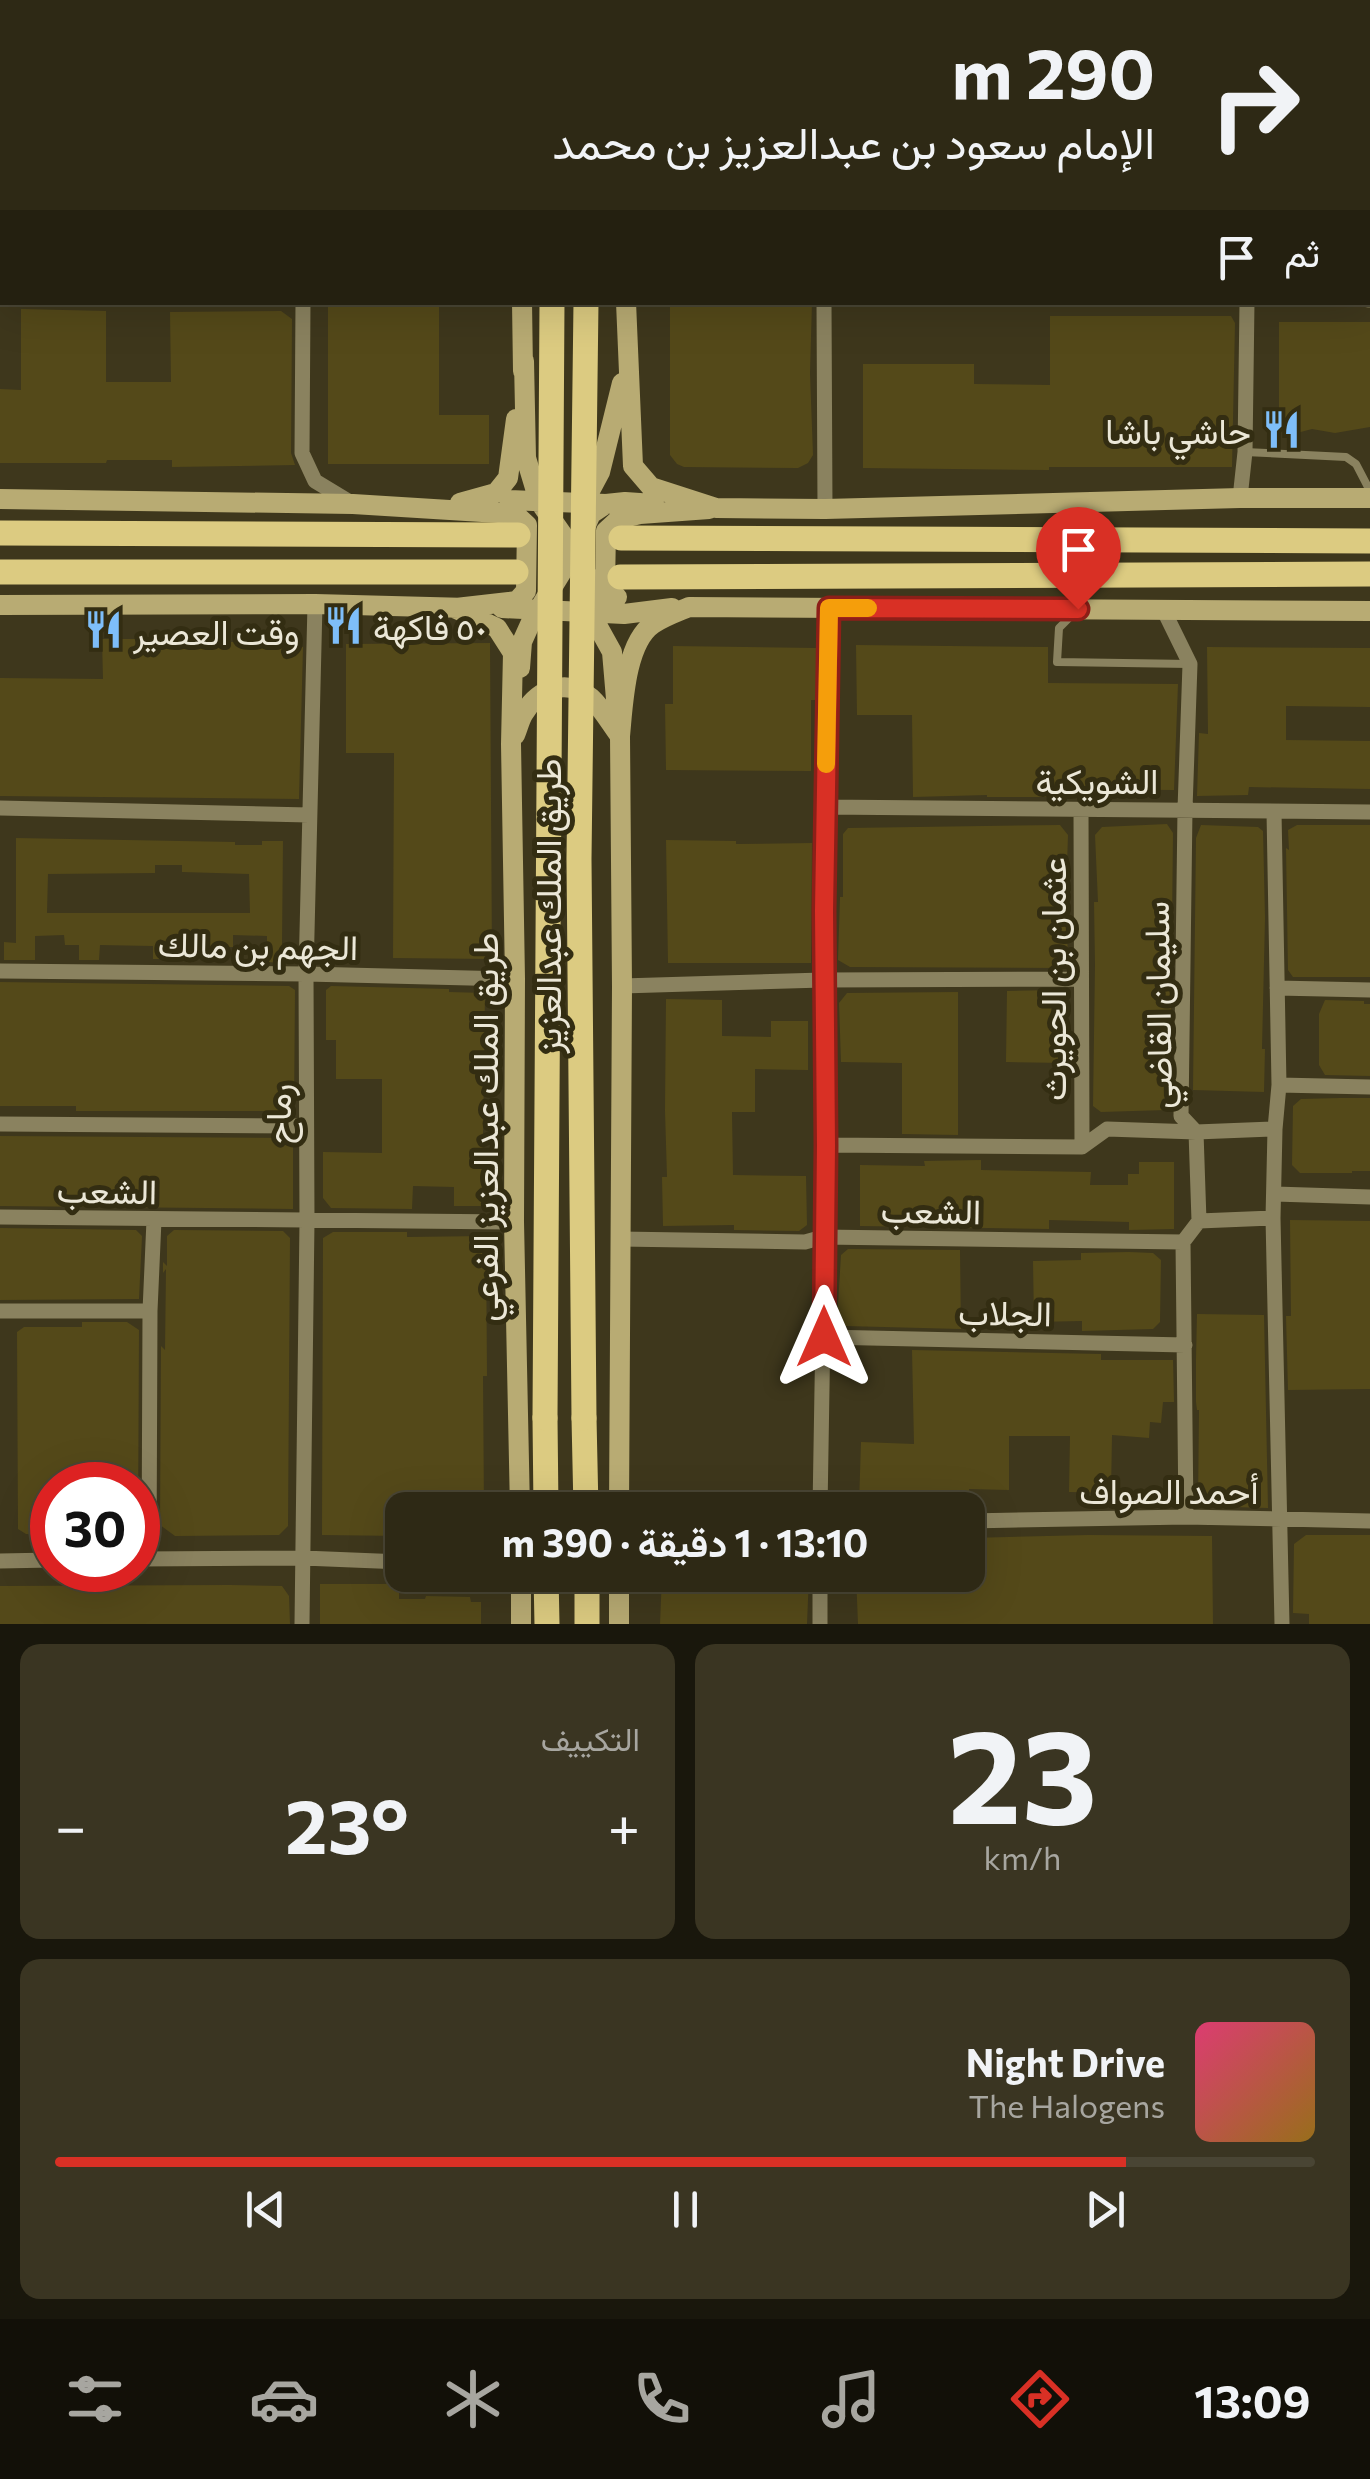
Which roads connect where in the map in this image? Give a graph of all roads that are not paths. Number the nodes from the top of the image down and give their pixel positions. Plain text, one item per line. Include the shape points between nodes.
1 (302, 305) edge
2 (522, 305) edge
3 (552, 305) edge
4 (586, 305) edge
5 (626, 305) edge
6 (824, 305) edge
7 (1247, 305) edge
8 (628, 356) junction
9 (524, 361) junction
10 (1245, 452) junction
11 (1370, 494) edge
12 (1240, 498) junction
13 (0, 499) edge
14 (509, 500) junction
15 (539, 501) junction
16 (352, 504) junction
17 (584, 504) junction
18 (606, 504) junction
19 (438, 508) junction
20 (716, 508) junction
21 (825, 509) junction
22 (0, 534) edge
23 (518, 535) dead end
24 (621, 538) dead end
25 (1370, 541) edge
26 (570, 551) junction
27 (0, 572) edge
28 (516, 572) dead end
29 (1370, 574) edge
30 (620, 577) dead end
31 (315, 604) junction
32 (0, 605) edge
33 (689, 606) junction
34 (454, 608) junction
35 (829, 608) junction
36 (529, 609) junction
37 (1078, 609) junction
38 (1163, 609) junction
39 (1370, 611) edge
40 (589, 612) junction
41 (624, 614) junction
42 (1190, 664) junction
43 (620, 736) junction
44 (512, 744) junction
45 (0, 808) edge
46 (824, 808) junction
47 (1185, 809) junction
48 (1081, 810) junction
49 (1274, 812) junction
50 (1370, 812) edge
51 (309, 815) junction
52 (0, 972) edge
53 (306, 974) junction
54 (515, 979) junction
55 (1080, 979) junction
56 (823, 980) junction
57 (622, 986) junction
58 (1278, 988) junction
59 (1370, 990) edge
60 (1279, 1085) junction
61 (1370, 1086) edge
62 (0, 1124) edge
63 (305, 1126) junction
64 (1274, 1129) junction
65 (1196, 1132) junction
66 (826, 1145) junction
67 (1082, 1147) junction
68 (1275, 1194) junction
69 (1370, 1197) edge
70 (0, 1217) edge
71 (1274, 1218) junction
72 (154, 1220) junction
73 (1199, 1221) junction
74 (307, 1222) junction
75 (514, 1222) junction
76 (824, 1237) junction
77 (620, 1239) junction
78 (1183, 1242) junction
79 (0, 1311) edge
80 (150, 1311) junction
81 (824, 1337) junction
82 (1185, 1345) junction
83 (146, 1462) edge
84 (520, 1492) edge
85 (546, 1492) edge
86 (586, 1492) edge
87 (620, 1492) edge
88 (820, 1492) edge
89 (1186, 1517) junction
90 (1280, 1520) junction
91 (1370, 1520) edge
92 (985, 1521) edge
93 (303, 1558) junction
94 (160, 1559) edge
95 (0, 1560) edge
96 (30, 1560) edge
97 (385, 1561) edge
98 (521, 1592) edge
99 (546, 1592) edge
100 (586, 1592) edge
101 (620, 1592) edge
102 (820, 1592) edge
103 (302, 1624) edge
104 (521, 1624) edge
105 (547, 1624) edge
106 (587, 1624) edge
107 (620, 1624) edge
108 (820, 1624) edge
109 (1282, 1624) edge

1 - 16 street via 302,453 315,480
2 - 9 street
3 - 85 main road, طريق الملك عبدالعزيز, bridge
4 - 86 main road, طريق الملك عبدالعزيز, bridge via 579,858
5 - 8 street
6 - 21 street
7 - 10 street
8 - 9 street via 604,425 567,439 534,419
8 - 17 street via 600,472
8 - 20 street via 634,466 651,487
9 - 15 street via 526,458
9 - 19 street via 508,478 496,493
10 - 11 lane via 1346,456
10 - 12 street
11 - 12 street
12 - 21 street
13 - 16 street
14 - 15 street
14 - 19 street
14 - 26 street via 528,508
15 - 17 street
15 - 26 street
16 - 19 street
17 - 18 street
17 - 26 street
18 - 20 street
18 - 26 street via 590,514
19 - 34 street via 516,514 526,525 526,591 516,601
20 - 21 street
20 - 33 street via 640,514 606,531 605,586 613,595
22 - 23 main road
24 - 25 main road
26 - 36 street
26 - 40 street
26 - 41 street via 603,603
27 - 28 main road
29 - 30 main road
31 - 32 street
31 - 34 street
31 - 51 street, رماح
33 - 35 street
33 - 41 street
33 - 43 street via 639,638
34 - 36 street
34 - 44 street via 497,628 512,653
35 - 37 street
35 - 46 street
36 - 40 street
36 - 44 street
37 - 38 street
37 - 42 lane via 1060,628 1057,662
38 - 39 street
38 - 42 street, سليمان القاضي
40 - 41 street
40 - 43 street via 612,652
42 - 47 street, سليمان القاضي
43 - 44 street via 590,696 561,686 524,712
43 - 57 street
44 - 54 street, طريق الملك عبدالعزيز الفرعي
45 - 51 street
46 - 48 street, الشويكية
46 - 56 street
47 - 48 street, الشويكية
47 - 49 street, الشويكية
47 - 65 street, سليمان القاضي via 1181,1116
48 - 55 street, عثمان بن الحويرث
49 - 50 street, الشويكية
49 - 58 street
51 - 53 street, رماح
52 - 53 street, الجهم بن مالك
53 - 54 street, الجهم بن مالك
53 - 63 street, رماح
54 - 75 street, طريق الملك عبدالعزيز الفرعي
55 - 56 street
55 - 67 street, عثمان بن الحويرث
56 - 57 street
56 - 66 street
57 - 77 street
58 - 59 street
58 - 60 street
60 - 61 street
60 - 64 street
62 - 63 street
63 - 74 street, رماح
64 - 65 street
64 - 68 street
65 - 67 street via 1107,1130
65 - 73 street, سليمان القاضي
66 - 67 street
66 - 76 street
68 - 69 street
68 - 71 street
70 - 72 street, الشعب
71 - 73 street
71 - 90 street
72 - 74 street, الشعب
72 - 80 street
73 - 78 street
74 - 75 street, الشعب
74 - 93 street, رماح
75 - 84 street, طريق الملك عبدالعزيز الفرعي
76 - 77 street, الشعب
76 - 78 street, الشعب
76 - 81 street
77 - 87 street
78 - 82 street
79 - 80 street
80 - 83 street
81 - 82 street, الجلاب
81 - 88 street
82 - 89 street
89 - 90 street, أحمد الصواف
89 - 92 street, أحمد الصواف
90 - 91 street, أحمد الصواف
90 - 109 street
93 - 94 street
93 - 97 street
93 - 103 street, رماح
95 - 96 street
98 - 104 street
99 - 105 main road
100 - 106 main road
101 - 107 street
102 - 108 street

